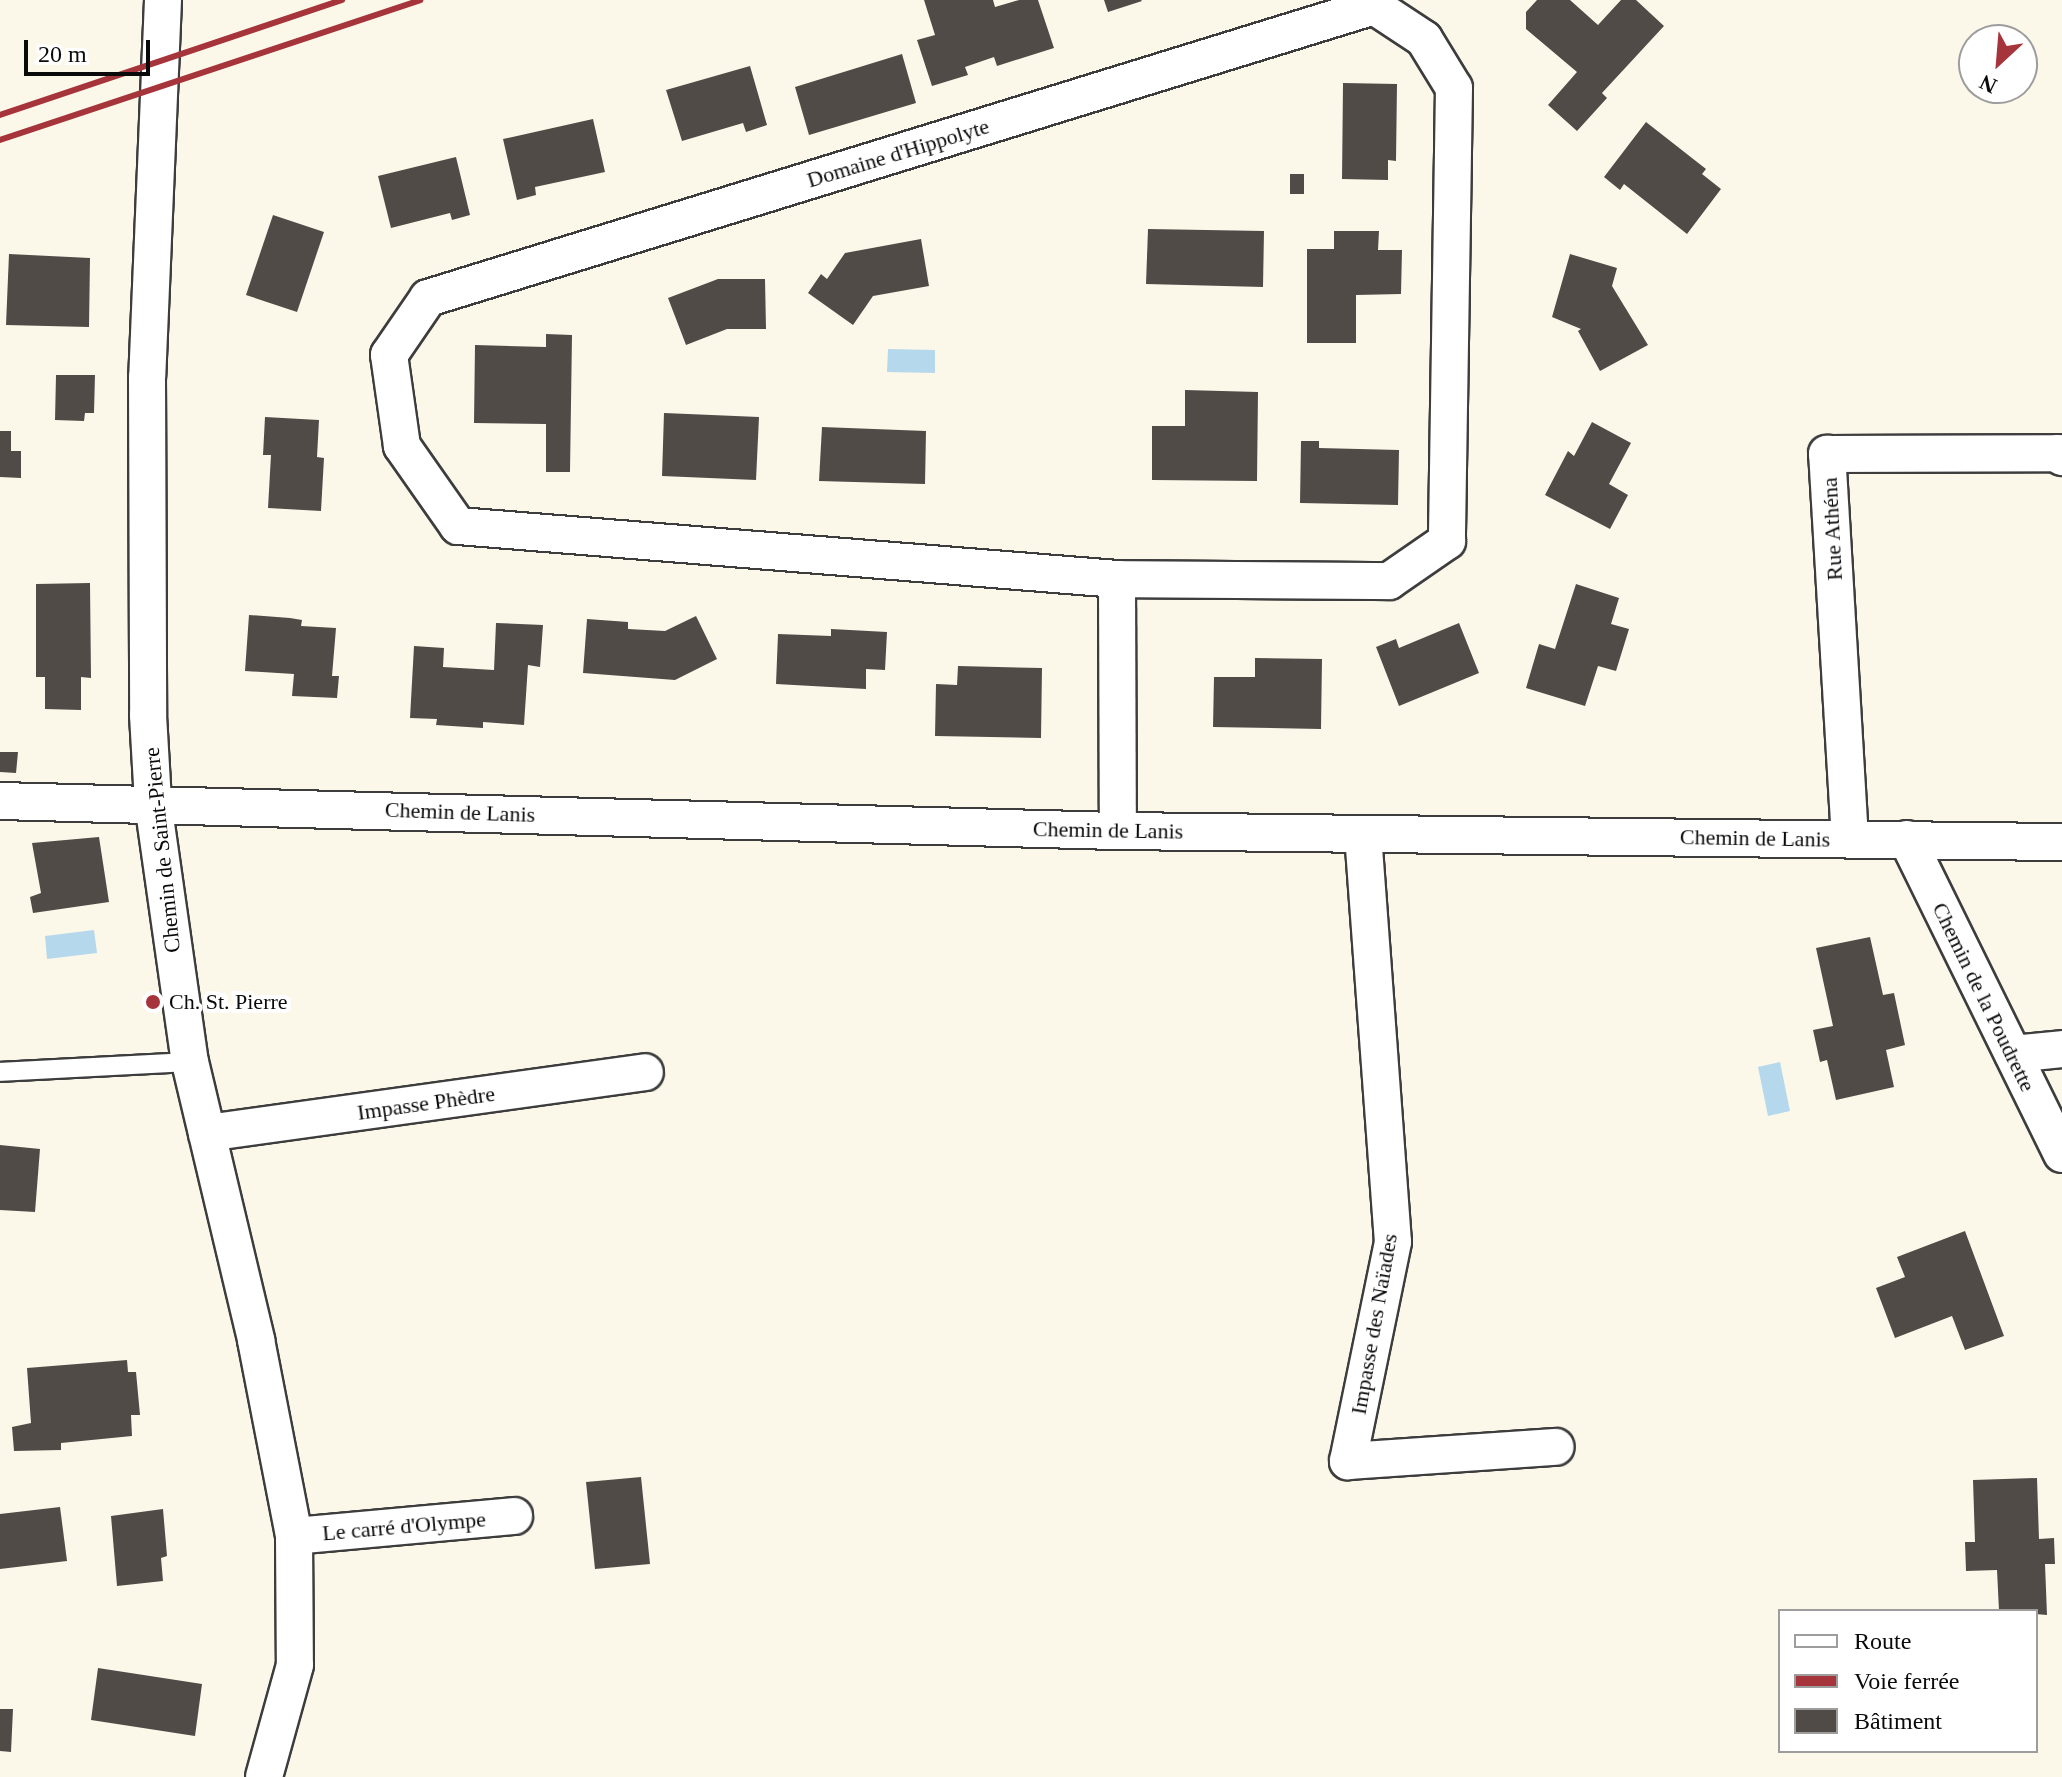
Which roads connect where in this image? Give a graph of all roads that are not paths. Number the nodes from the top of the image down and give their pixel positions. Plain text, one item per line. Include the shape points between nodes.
1 (163, 0) edge
2 (2062, 457) edge
3 (1117, 579) junction
4 (0, 801) edge
5 (153, 803) junction
6 (1118, 831) junction
7 (1363, 834) junction
8 (1850, 839) junction
9 (1907, 839) junction
10 (2062, 842) edge
11 (2062, 1049) edge
12 (2013, 1054) junction
13 (190, 1062) junction
14 (0, 1072) edge
15 (645, 1072) dead end
16 (207, 1133) junction
17 (2062, 1154) edge
18 (1556, 1447) dead end
19 (514, 1516) dead end
20 (294, 1536) junction
21 (264, 1777) edge

1 - 5 street, Chemin de Saint-Pierre via 147,377
2 - 8 street, Rue Athéna via 1827,454
3 - 3 street, Domaine d'Hippolyte via 1389,581 1447,541 1454,88 1424,39 1374,6 428,298 389,355 402,446 458,526
3 - 6 street
4 - 5 street, Chemin de Lanis
5 - 6 street, Chemin de Lanis
5 - 13 street, Chemin de Saint-Pierre
6 - 7 street, Chemin de Lanis
7 - 8 street, Chemin de Lanis
7 - 18 street, Impasse des Naïades via 1393,1242 1348,1461
8 - 9 street, Chemin de Lanis
9 - 10 street, Chemin de Lanis
9 - 12 street, Chemin de la Poudrette
11 - 12 street
12 - 17 street, Chemin de la Poudrette
13 - 14 lane
13 - 16 street, Chemin de Saint-Pierre
15 - 16 street, Impasse Phèdre
16 - 20 street, Chemin de Saint-Pierre via 256,1340
19 - 20 street, Le carré d'Olympe
20 - 21 street, Chemin de Saint-Pierre via 295,1665

